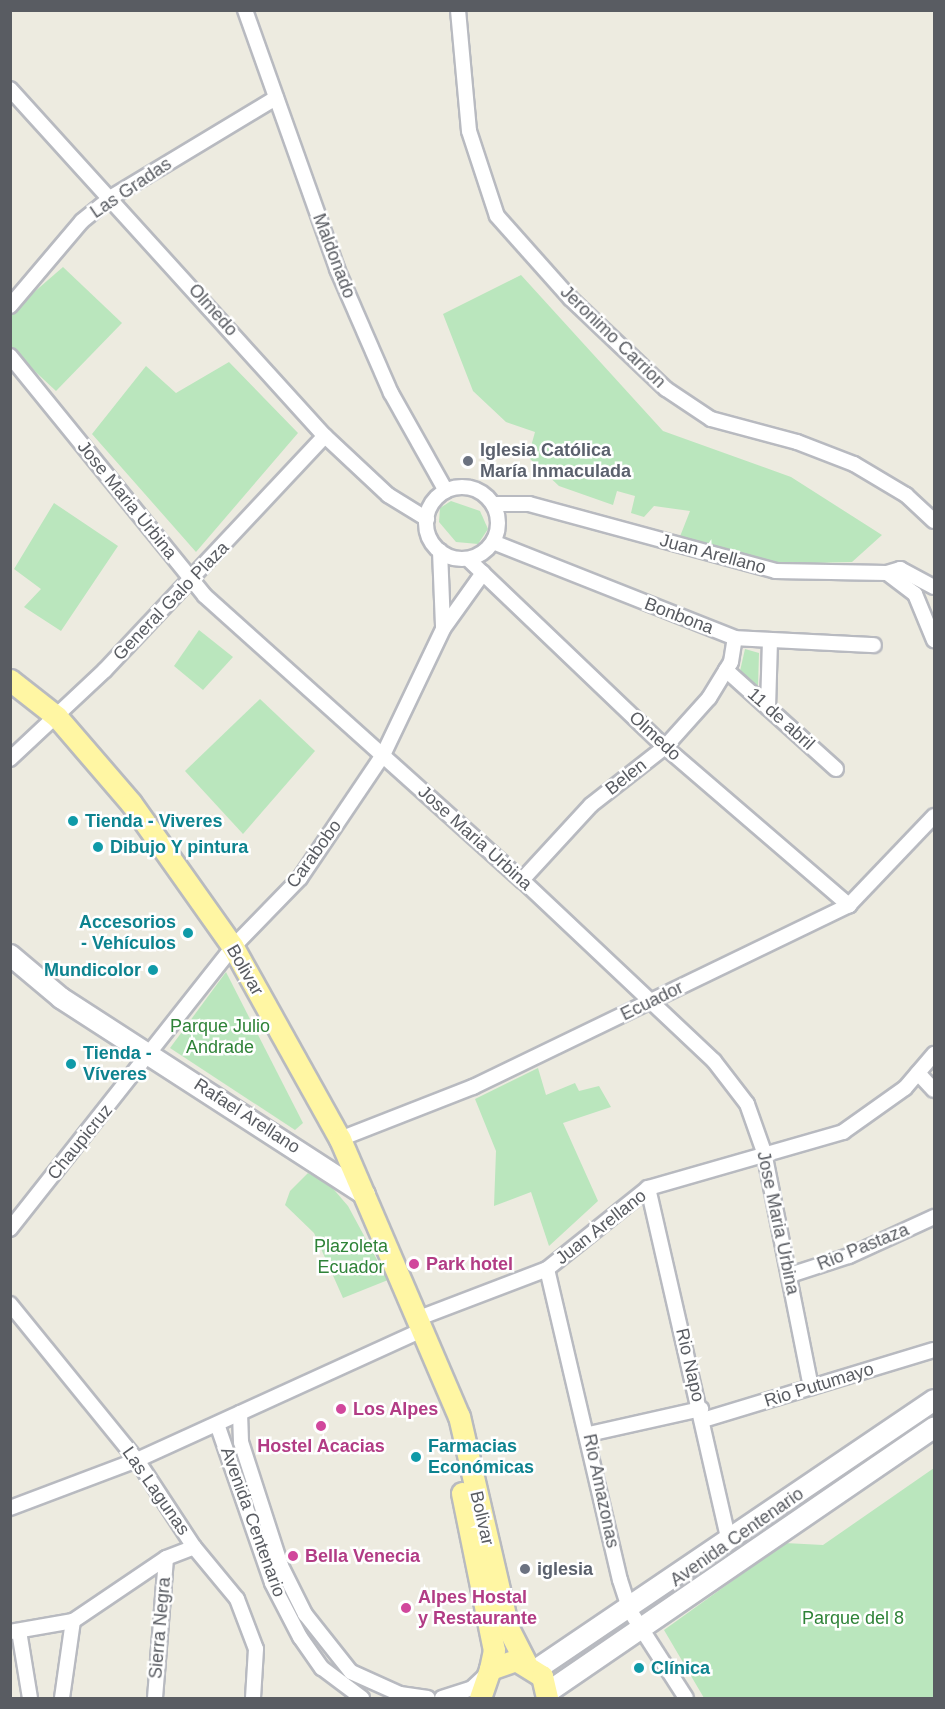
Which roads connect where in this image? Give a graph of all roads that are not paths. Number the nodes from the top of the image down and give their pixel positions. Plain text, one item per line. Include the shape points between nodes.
1 (245, 10) edge
2 (458, 10) edge
3 (10, 88) edge
4 (276, 98) junction
5 (110, 198) junction
6 (10, 306) edge
7 (10, 356) edge
8 (325, 436) junction
9 (446, 491) junction
10 (493, 504) junction
11 (427, 519) junction
12 (934, 521) edge
13 (493, 542) junction
14 (440, 551) junction
15 (468, 559) junction
16 (483, 573) junction
17 (887, 573) junction
18 (191, 580) junction
19 (934, 587) edge
20 (443, 629) junction
21 (735, 638) junction
22 (770, 640) junction
23 (934, 640) edge
24 (874, 645) dead end
25 (726, 670) junction
26 (10, 680) edge
27 (768, 708) junction
28 (57, 717) junction
29 (664, 747) junction
30 (383, 755) junction
31 (10, 759) edge
32 (836, 769) dead end
33 (934, 816) edge
34 (522, 880) junction
35 (849, 905) junction
36 (233, 946) junction
37 (10, 955) edge
38 (648, 1003) junction
39 (150, 1054) junction
40 (934, 1054) edge
41 (918, 1073) junction
42 (934, 1090) edge
43 (340, 1139) junction
44 (764, 1152) junction
45 (648, 1188) junction
46 (365, 1195) junction
47 (934, 1217) edge
48 (10, 1229) edge
49 (547, 1269) junction
50 (790, 1275) junction
51 (10, 1304) edge
52 (422, 1324) junction
53 (934, 1350) edge
54 (443, 1371) junction
55 (811, 1387) junction
56 (934, 1400) edge
57 (240, 1413) junction
58 (702, 1414) junction
59 (218, 1424) junction
60 (934, 1428) edge
61 (589, 1434) junction
62 (137, 1461) junction
63 (10, 1508) edge
64 (729, 1543) junction
65 (195, 1547) junction
66 (166, 1558) junction
67 (630, 1611) junction
68 (73, 1621) junction
69 (641, 1629) junction
70 (15, 1631) edge
71 (531, 1666) junction
72 (487, 1673) junction
73 (547, 1695) edge
74 (30, 1698) edge
75 (62, 1698) edge
76 (155, 1698) edge
77 (253, 1698) edge
78 (362, 1698) edge
79 (428, 1698) edge
80 (442, 1698) edge
81 (480, 1698) edge
82 (687, 1698) edge

1 - 4 street, Maldonado
2 - 12 street, Jeronimo Carrion via 469,131 497,216 570,298 666,389 711,419 797,442 854,464 906,495
3 - 5 street, Olmedo
4 - 5 street, Las Gradas
4 - 9 street, Maldonado via 370,345 421,452
5 - 6 street, Las Gradas via 82,221
5 - 8 street, Olmedo
7 - 18 street, Jose Maria Urbina
8 - 11 street, Olmedo via 388,495
8 - 18 street, General Galo Plaza
9 - 10 street via 477,490
9 - 11 street
10 - 13 street via 498,523
10 - 17 street, Juan Arellano via 529,504 775,571
11 - 14 street
13 - 15 street
13 - 21 street, Bonbona
14 - 15 street
14 - 20 street, Carabobo
15 - 16 street, Olmedo
16 - 20 street, Carabobo
16 - 29 street, Olmedo
17 - 19 street, Juan Arellano via 900,569
17 - 23 street via 915,594
18 - 28 street, General Galo Plaza
18 - 30 street, Jose Maria Urbina
20 - 30 street, Carabobo
21 - 22 street, Bonbona
21 - 25 street, Belen
22 - 24 street, Bonbona
22 - 27 street
25 - 27 street, 11 de abril
25 - 29 street, Belen
26 - 28 main road, Bolivar
27 - 32 street, 11 de abril
28 - 31 street, General Galo Plaza
28 - 36 main road, Bolivar via 131,803
29 - 34 street, Belen via 591,805
29 - 35 street, Olmedo
30 - 34 street, Jose Maria Urbina
30 - 36 street, Carabobo via 300,878
33 - 35 street, Ecuador
34 - 38 street, Jose Maria Urbina
35 - 38 street, Ecuador
36 - 39 street, Carabobo
36 - 43 main road, Bolivar
37 - 39 street, Rafael Arellano via 61,998
38 - 43 street, Ecuador via 473,1087
38 - 44 street, Jose Maria Urbina via 714,1061 747,1104
39 - 46 street, Rafael Arellano
39 - 48 street, Chaupicruz
40 - 41 street, Juan Arellano
41 - 42 street
41 - 44 street, Juan Arellano via 843,1132
43 - 46 main road, Bolivar
44 - 45 street, Juan Arellano
44 - 50 street, Jose Maria Urbina
45 - 49 street, Juan Arellano
45 - 58 street, Rio Napo
46 - 52 main road, Bolivar
47 - 50 street, Rio Pastaza via 849,1256
49 - 52 street, Juan Arellano
49 - 61 street, Rio Amazonas
50 - 55 street, Jose Maria Urbina
51 - 62 street, Las Lagunas
52 - 54 main road, Bolivar
52 - 57 street, Juan Arellano
53 - 55 street, Rio Putumayo
54 - 71 main road, Bolivar via 459,1416 508,1628
54 - 72 main road, Bolivar via 447,1422 494,1650
55 - 58 street, Rio Putumayo
56 - 64 street, Avenida Centenario
57 - 59 street, Juan Arellano
57 - 79 street, Avenida Centenario via 241,1442 281,1566 304,1614 351,1672 400,1694
58 - 61 street, Rio Putumayo
58 - 64 street, Rio Napo
59 - 62 street, Juan Arellano
59 - 78 street, Avenida Centenario via 272,1583 300,1637 322,1668
60 - 69 street, Avenida Centenario
61 - 67 street, Rio Amazonas
62 - 63 street, Juan Arellano
62 - 65 street, Las Lagunas
64 - 67 street, Avenida Centenario
65 - 66 street
65 - 77 street, Las Lagunas via 237,1599 256,1649
66 - 68 street
66 - 76 street, Sierra Negra
67 - 69 street, Rio Amazonas
67 - 71 street, Avenida Centenario
68 - 70 street
68 - 75 street
69 - 73 street, Avenida Centenario
69 - 82 street, Rio Amazonas
70 - 74 street
71 - 72 main road via 507,1660
71 - 73 main road, Bolivar
72 - 80 street via 472,1688
72 - 81 main road, Bolivar

